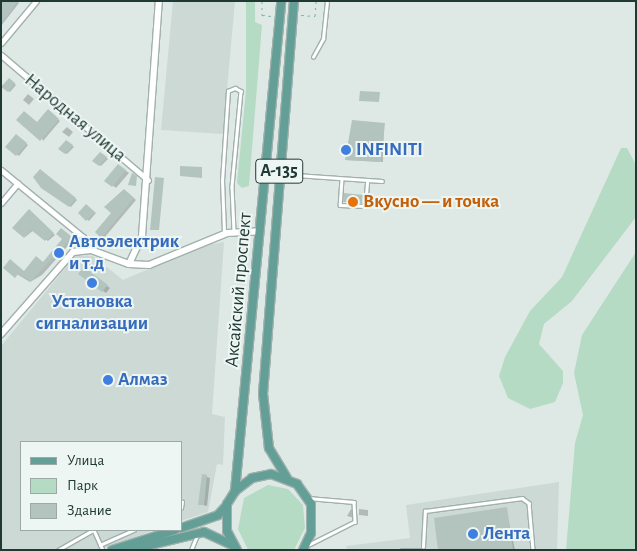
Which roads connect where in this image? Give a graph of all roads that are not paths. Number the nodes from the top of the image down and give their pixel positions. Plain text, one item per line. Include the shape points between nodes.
1 (36, 1) edge
2 (159, 1) edge
3 (281, 1) edge
4 (294, 1) edge
5 (327, 1) edge
6 (1, 43) edge
7 (1, 55) edge
8 (313, 57) dead end
9 (1, 170) edge
10 (278, 174) junction
11 (342, 179) junction
12 (148, 180) junction
13 (367, 181) junction
14 (382, 181) dead end
15 (18, 183) junction
16 (1, 202) edge
17 (260, 231) junction
18 (235, 232) junction
19 (224, 234) junction
20 (83, 248) junction
21 (129, 264) junction
22 (1, 334) edge
23 (286, 478) junction
24 (235, 491) junction
25 (308, 498) junction
26 (227, 504) junction
27 (182, 528) edge
28 (91, 531) edge
29 (93, 531) edge
30 (132, 531) edge
31 (173, 531) edge
32 (199, 532) junction
33 (100, 545) junction
34 (236, 548) edge
35 (423, 548) edge
36 (134, 549) edge
37 (304, 549) edge
38 (58, 550) edge
39 (103, 550) edge
40 (112, 550) edge
41 (191, 550) edge
42 (402, 550) edge
43 (533, 550) edge

1 - 6 street
2 - 12 street
3 - 17 main road, Аксайский проспект / А-135
4 - 10 main road, Аксайский проспект / А-135
5 - 8 lane via 323,39
7 - 12 street, Народная улица
9 - 15 street
10 - 11 lane
10 - 23 main road, Аксайский проспект / А-135 via 263,394 270,448
11 - 13 lane
11 - 13 lane via 340,205 365,206
12 - 21 street via 142,236
13 - 14 lane
15 - 16 street
15 - 20 street via 83,237
17 - 18 street
17 - 24 main road, Аксайский проспект / А-135
18 - 19 street
18 - 19 lane via 232,187 241,91 235,88 228,91 222,181
19 - 21 street via 149,265
20 - 21 street
20 - 22 street via 73,252
23 - 24 main road via 271,474 252,478
23 - 25 main road, Аксайский проспект
24 - 26 main road
25 - 37 main road via 314,516
25 - 37 lane via 354,502 355,522
26 - 27 main road via 218,515
26 - 34 main road via 226,531
28 - 38 lane
29 - 33 lane
30 - 33 lane
31 - 40 main road
32 - 34 main road
32 - 36 main road
32 - 41 lane
33 - 39 lane
35 - 42 lane
35 - 43 lane via 425,511 522,498 529,503

